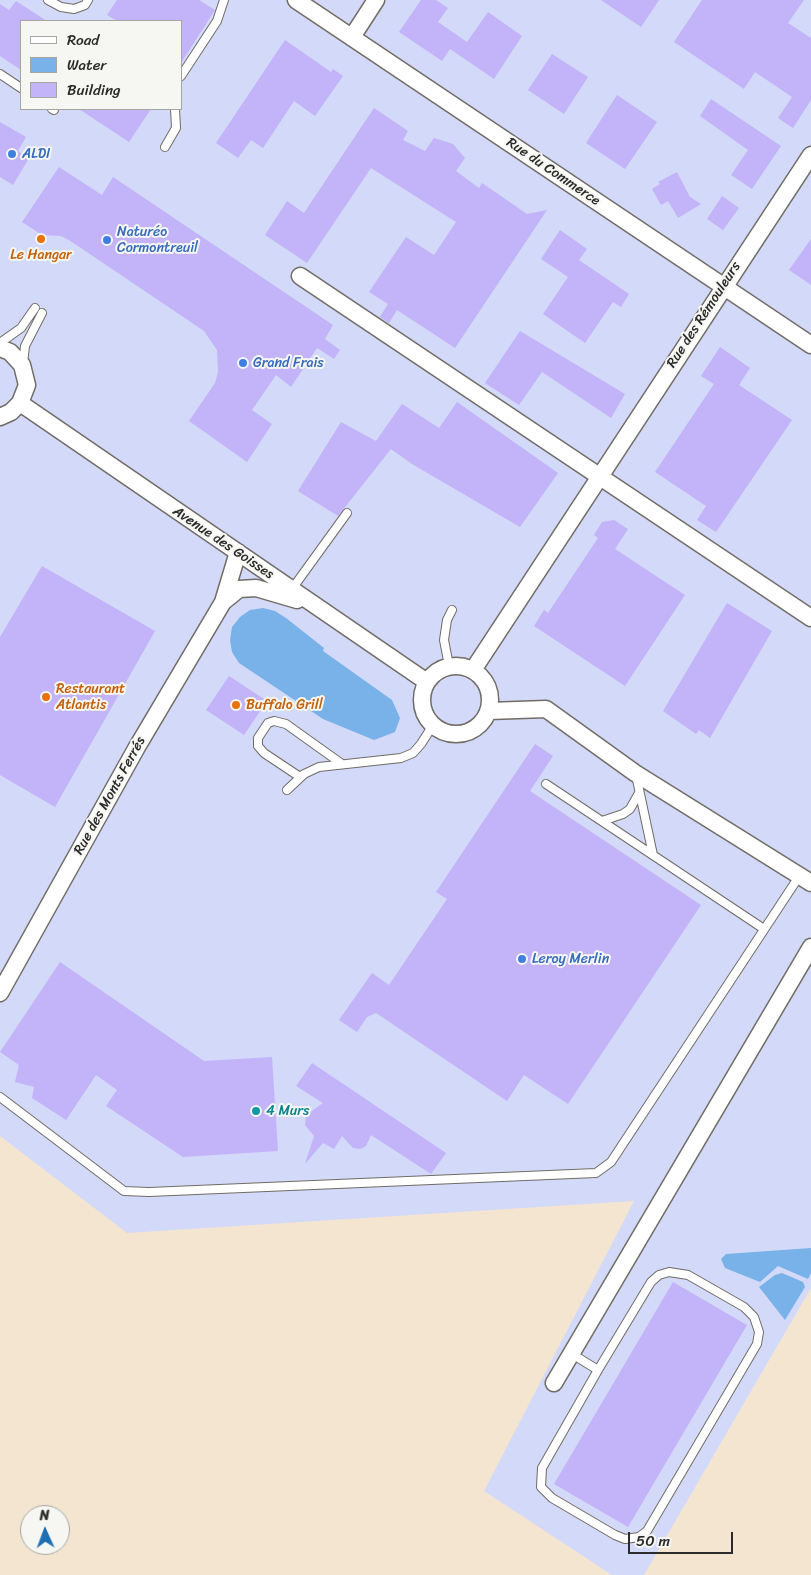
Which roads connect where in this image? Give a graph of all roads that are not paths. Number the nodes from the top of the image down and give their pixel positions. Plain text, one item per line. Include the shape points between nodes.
1 (48, 0) edge
2 (88, 0) edge
3 (224, 0) edge
4 (296, 0) edge
5 (376, 0) edge
6 (352, 37) junction
7 (0, 74) edge
8 (182, 74) edge
9 (20, 87) edge
10 (175, 110) edge
11 (164, 147) dead end
12 (811, 155) edge
13 (300, 276) dead end
14 (723, 286) junction
15 (0, 343) edge
16 (811, 345) edge
17 (0, 348) edge
18 (22, 365) junction
19 (20, 403) junction
20 (0, 417) edge
21 (599, 476) junction
22 (347, 513) dead end
23 (238, 552) junction
24 (292, 589) junction
25 (223, 602) junction
26 (316, 606) junction
27 (452, 610) dead end
28 (811, 618) edge
29 (449, 666) junction
30 (473, 670) junction
31 (427, 682) junction
32 (489, 711) junction
33 (432, 725) junction
34 (342, 764) junction
35 (635, 773) junction
36 (300, 778) junction
37 (546, 784) dead end
38 (287, 790) dead end
39 (639, 793) junction
40 (602, 821) junction
41 (653, 855) junction
42 (806, 879) edge
43 (764, 929) junction
44 (811, 947) edge
45 (0, 993) edge
46 (0, 1097) edge
47 (572, 1354) junction
48 (598, 1370) junction
49 (554, 1383) dead end

1 - 2 lane via 74,10
3 - 8 lane via 217,21
4 - 6 street, Rue du Commerce
5 - 6 street
6 - 14 street, Rue du Commerce
7 - 9 lane
10 - 11 lane via 176,128
12 - 14 street, Rue des Rémouleurs
13 - 21 street
14 - 16 street, Rue du Commerce
14 - 21 street, Rue des Rémouleurs
15 - 18 lane via 39,311 24,346
17 - 18 street via 10,352
18 - 19 street via 26,385
19 - 20 street
19 - 23 street, Avenue des Goisses
21 - 28 street
21 - 30 street, Rue des Rémouleurs
22 - 24 lane
23 - 24 street, Avenue des Goisses
23 - 25 street, Rue des Monts Ferrés
24 - 26 street, Avenue des Goisses
25 - 26 street, Rue des Monts Ferrés via 239,589 256,588
25 - 45 street, Rue des Monts Ferrés via 137,747
26 - 31 street, Avenue des Goisses
27 - 29 lane via 444,640
29 - 30 street via 465,666
29 - 31 street via 434,673
30 - 32 street via 487,683 491,702
31 - 33 street via 422,704
32 - 33 street via 484,721 464,733 453,734
32 - 35 street via 546,709
33 - 34 lane via 413,753 401,758
34 - 36 lane via 319,767
34 - 36 lane via 286,724 274,721 268,724 258,738 258,746
35 - 39 lane
35 - 42 street
36 - 38 lane
37 - 40 lane
39 - 40 lane via 630,810
39 - 41 lane
40 - 41 lane
41 - 43 lane
42 - 43 lane
43 - 46 lane via 611,1162 596,1173 124,1191
44 - 47 street
47 - 48 lane
47 - 49 street
48 - 48 lane via 542,1468 541,1487 552,1498 615,1535 639,1537 647,1531 757,1344 760,1332 754,1317 744,1307 688,1275 669,1272 651,1282

